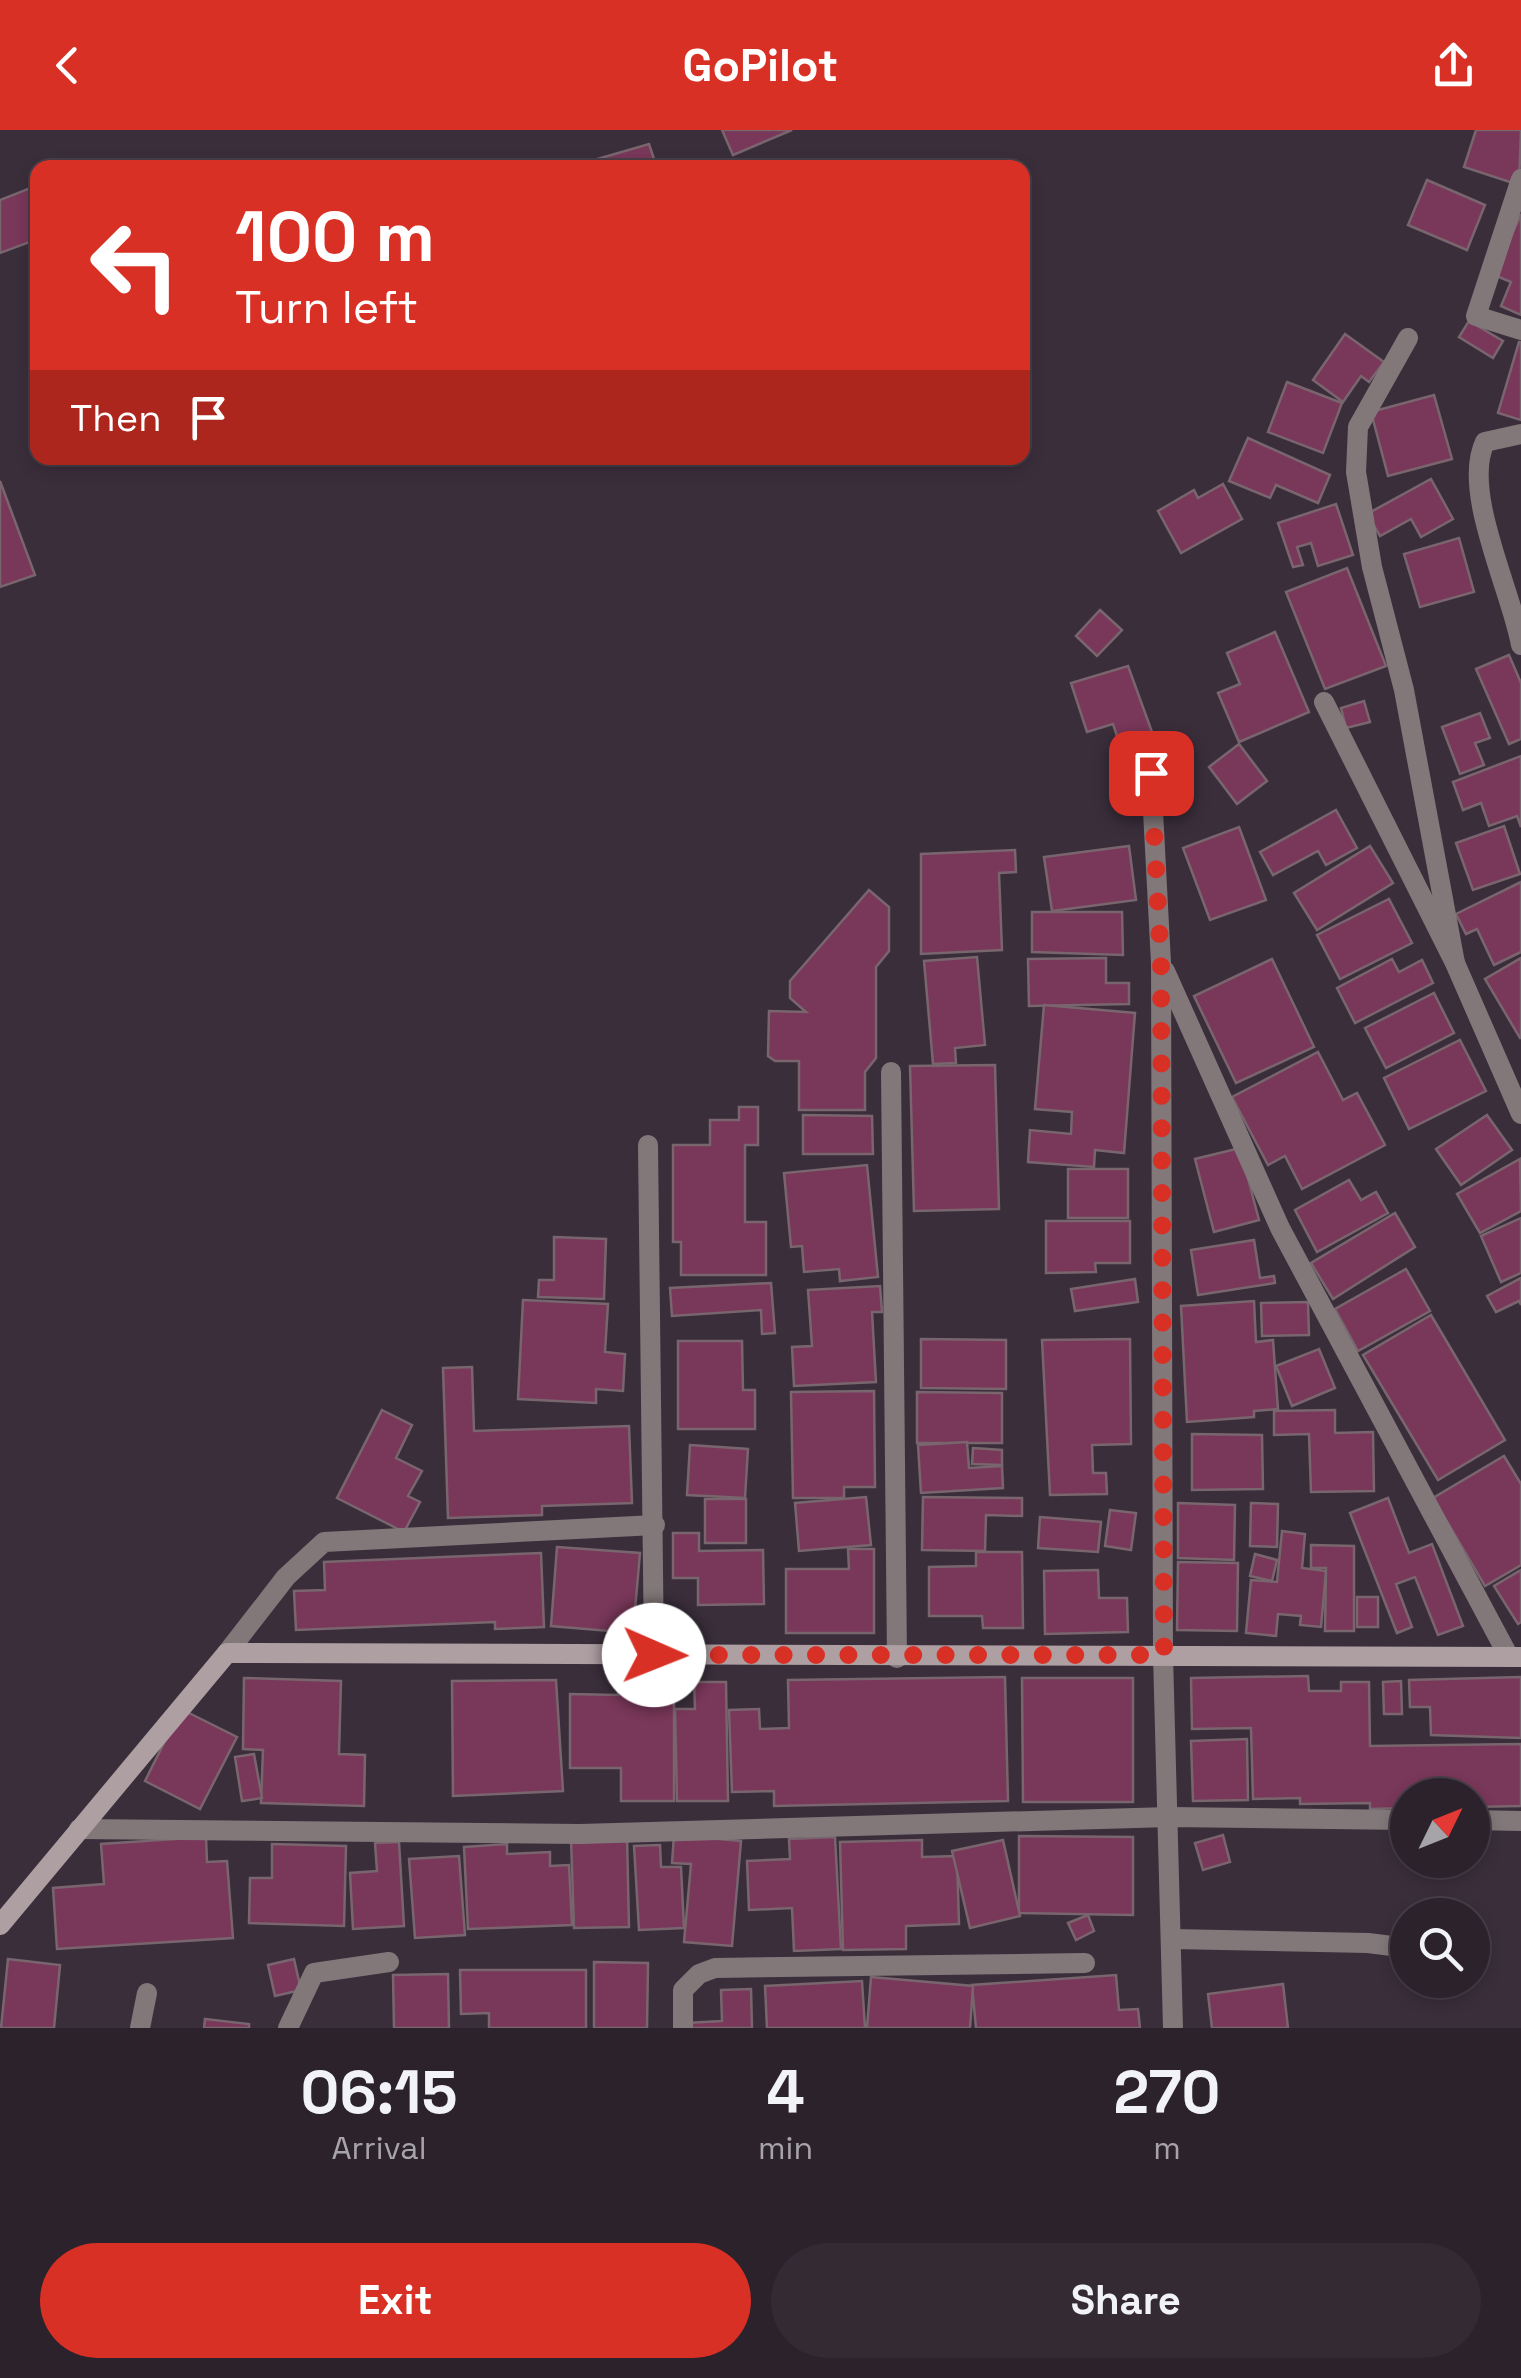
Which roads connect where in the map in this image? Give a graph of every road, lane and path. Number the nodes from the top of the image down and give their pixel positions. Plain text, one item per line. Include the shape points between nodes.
1 (1521, 179) edge
2 (1521, 330) edge
3 (1408, 338) dead end
4 (1521, 434) edge
5 (1520, 632) edge
6 (1324, 702) dead end
7 (1151, 773) dead end
8 (1161, 963) junction
9 (1455, 964) junction
10 (891, 1072) dead end
11 (1521, 1114) edge
12 (648, 1145) dead end
13 (655, 1525) junction
14 (227, 1654) junction
15 (654, 1655) junction
16 (1164, 1655) junction
17 (898, 1658) junction
18 (1515, 1658) edge
19 (1169, 1817) junction
20 (1390, 1820) edge
21 (1490, 1820) edge
22 (1521, 1821) edge
23 (79, 1829) junction
24 (0, 1925) edge
25 (1172, 1938) junction
26 (1390, 1947) edge
27 (388, 1962) dead end
28 (1086, 1963) dead end
29 (147, 1993) dead end
30 (140, 2028) edge
31 (288, 2028) edge
32 (683, 2028) edge
33 (1174, 2028) edge

1 - 2 street via 1476,316
3 - 9 street via 1358,427 1356,472
4 - 5 street via 1485,442 1477,458 1492,555
6 - 9 street
7 - 8 street
8 - 16 street
8 - 18 street via 1280,1228
9 - 11 street
10 - 17 street
12 - 13 street
13 - 14 street via 324,1542 286,1577
13 - 15 street
14 - 15 street
14 - 23 street
15 - 17 street
16 - 17 street
16 - 18 street
16 - 19 street
19 - 20 street
19 - 23 street via 580,1834
19 - 25 street
21 - 22 street
23 - 24 street
25 - 26 street
25 - 33 street
27 - 31 street via 314,1974
28 - 32 street via 716,1968 683,1990
29 - 30 street

